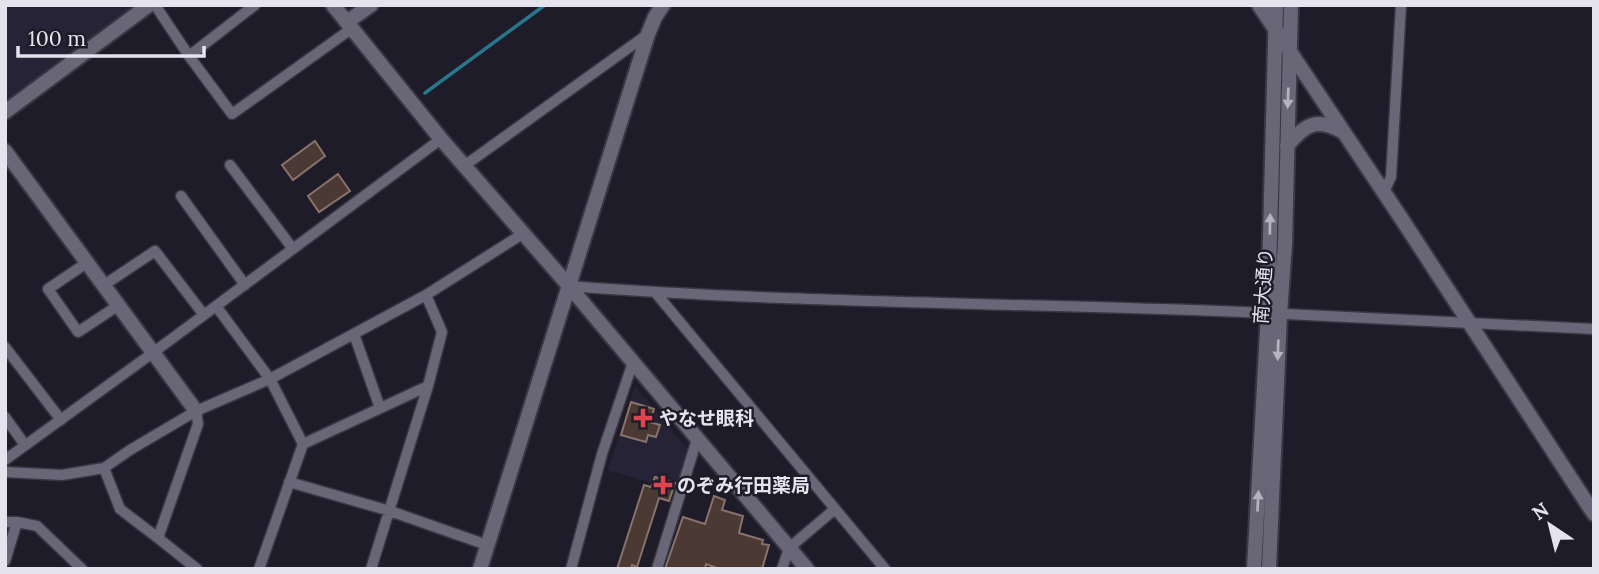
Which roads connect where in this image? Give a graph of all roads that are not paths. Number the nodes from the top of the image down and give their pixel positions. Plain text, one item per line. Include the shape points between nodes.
1 (149, 5) edge
2 (155, 5) edge
3 (255, 5) edge
4 (333, 5) edge
5 (371, 5) edge
6 (663, 5) edge
7 (1259, 5) edge
8 (1276, 5) edge
9 (1291, 5) edge
10 (1401, 5) edge
11 (349, 25) junction
12 (1275, 28) junction
13 (648, 34) junction
14 (1290, 51) junction
15 (190, 56) junction
16 (5, 112) edge
17 (1345, 133) junction
18 (441, 139) junction
19 (1287, 146) junction
20 (5, 151) edge
21 (230, 165) dead end
22 (464, 166) junction
23 (1384, 192) junction
24 (181, 196) dead end
25 (524, 233) junction
26 (293, 249) junction
27 (88, 262) junction
28 (104, 285) junction
29 (245, 285) junction
30 (569, 286) junction
31 (654, 292) junction
32 (426, 295) junction
33 (119, 305) junction
34 (216, 306) junction
35 (1274, 314) junction
36 (204, 315) junction
37 (1470, 324) junction
38 (1594, 329) edge
39 (354, 334) junction
40 (5, 347) edge
41 (154, 352) junction
42 (633, 362) junction
43 (270, 379) junction
44 (428, 386) junction
45 (380, 408) junction
46 (196, 411) junction
47 (5, 417) edge
48 (61, 420) junction
49 (697, 439) junction
50 (303, 444) junction
51 (26, 445) junction
52 (5, 460) edge
53 (104, 468) junction
54 (5, 472) edge
55 (289, 482) junction
56 (835, 509) junction
57 (390, 511) junction
58 (1594, 514) edge
59 (5, 522) edge
60 (18, 522) junction
61 (159, 538) junction
62 (487, 545) junction
63 (789, 548) junction
64 (5, 561) edge
65 (80, 568) edge
66 (197, 569) edge
67 (259, 569) edge
68 (371, 569) edge
69 (480, 569) edge
70 (571, 569) edge
71 (657, 569) edge
72 (782, 569) edge
73 (807, 569) edge
74 (885, 569) edge
75 (1254, 569) edge
76 (1269, 569) edge

1 - 16 street
2 - 15 street
3 - 15 street
4 - 11 street
5 - 11 street
6 - 13 street
7 - 12 street
8 - 12 street, 南大通り
9 - 14 street, 南大通り
10 - 23 street via 1391,177
11 - 15 street via 232,114
11 - 18 street
12 - 14 street
35 -> 12 street, 南大通り
13 - 22 street
13 - 30 street
14 - 17 street
14 -> 19 street, 南大通り
17 - 19 street via 1320,123 1307,127
17 - 23 street
18 - 22 street
18 - 26 street
19 - 35 street, 南大通り via 1285,244
20 - 27 street
21 - 26 street
22 - 25 street
23 - 37 street
24 - 29 street
25 - 30 street
25 - 32 street
26 - 29 street
27 - 28 street
27 - 33 street via 48,289 78,332
28 - 33 street
28 - 36 street via 155,251
29 - 34 street
30 - 31 street
30 - 42 street
30 - 62 street
31 - 35 street
31 - 56 street
32 - 39 street
32 - 44 street via 442,332
33 - 41 street
34 - 36 street
34 - 43 street
35 - 37 street
75 -> 35 street, 南大通り
35 -> 76 street, 南大通り
36 - 41 street
37 - 38 street
37 - 58 street
39 - 43 street
39 - 45 street
40 - 48 street
41 - 46 street
41 - 48 street
42 - 49 street
42 - 70 street
43 - 46 street
43 - 50 street
44 - 45 street
44 - 57 street
45 - 50 street
46 - 53 street
46 - 61 street via 198,424
47 - 51 street
48 - 51 street
49 - 63 street
49 - 71 street
50 - 55 street
51 - 52 street
53 - 54 street via 62,475
53 - 61 street via 120,509
55 - 57 street
55 - 67 street
56 - 63 street
56 - 74 street
57 - 62 street
57 - 68 street
59 - 60 street
60 - 64 street
60 - 65 street via 37,526
61 - 66 street
62 - 69 street
63 - 72 street
63 - 73 street

